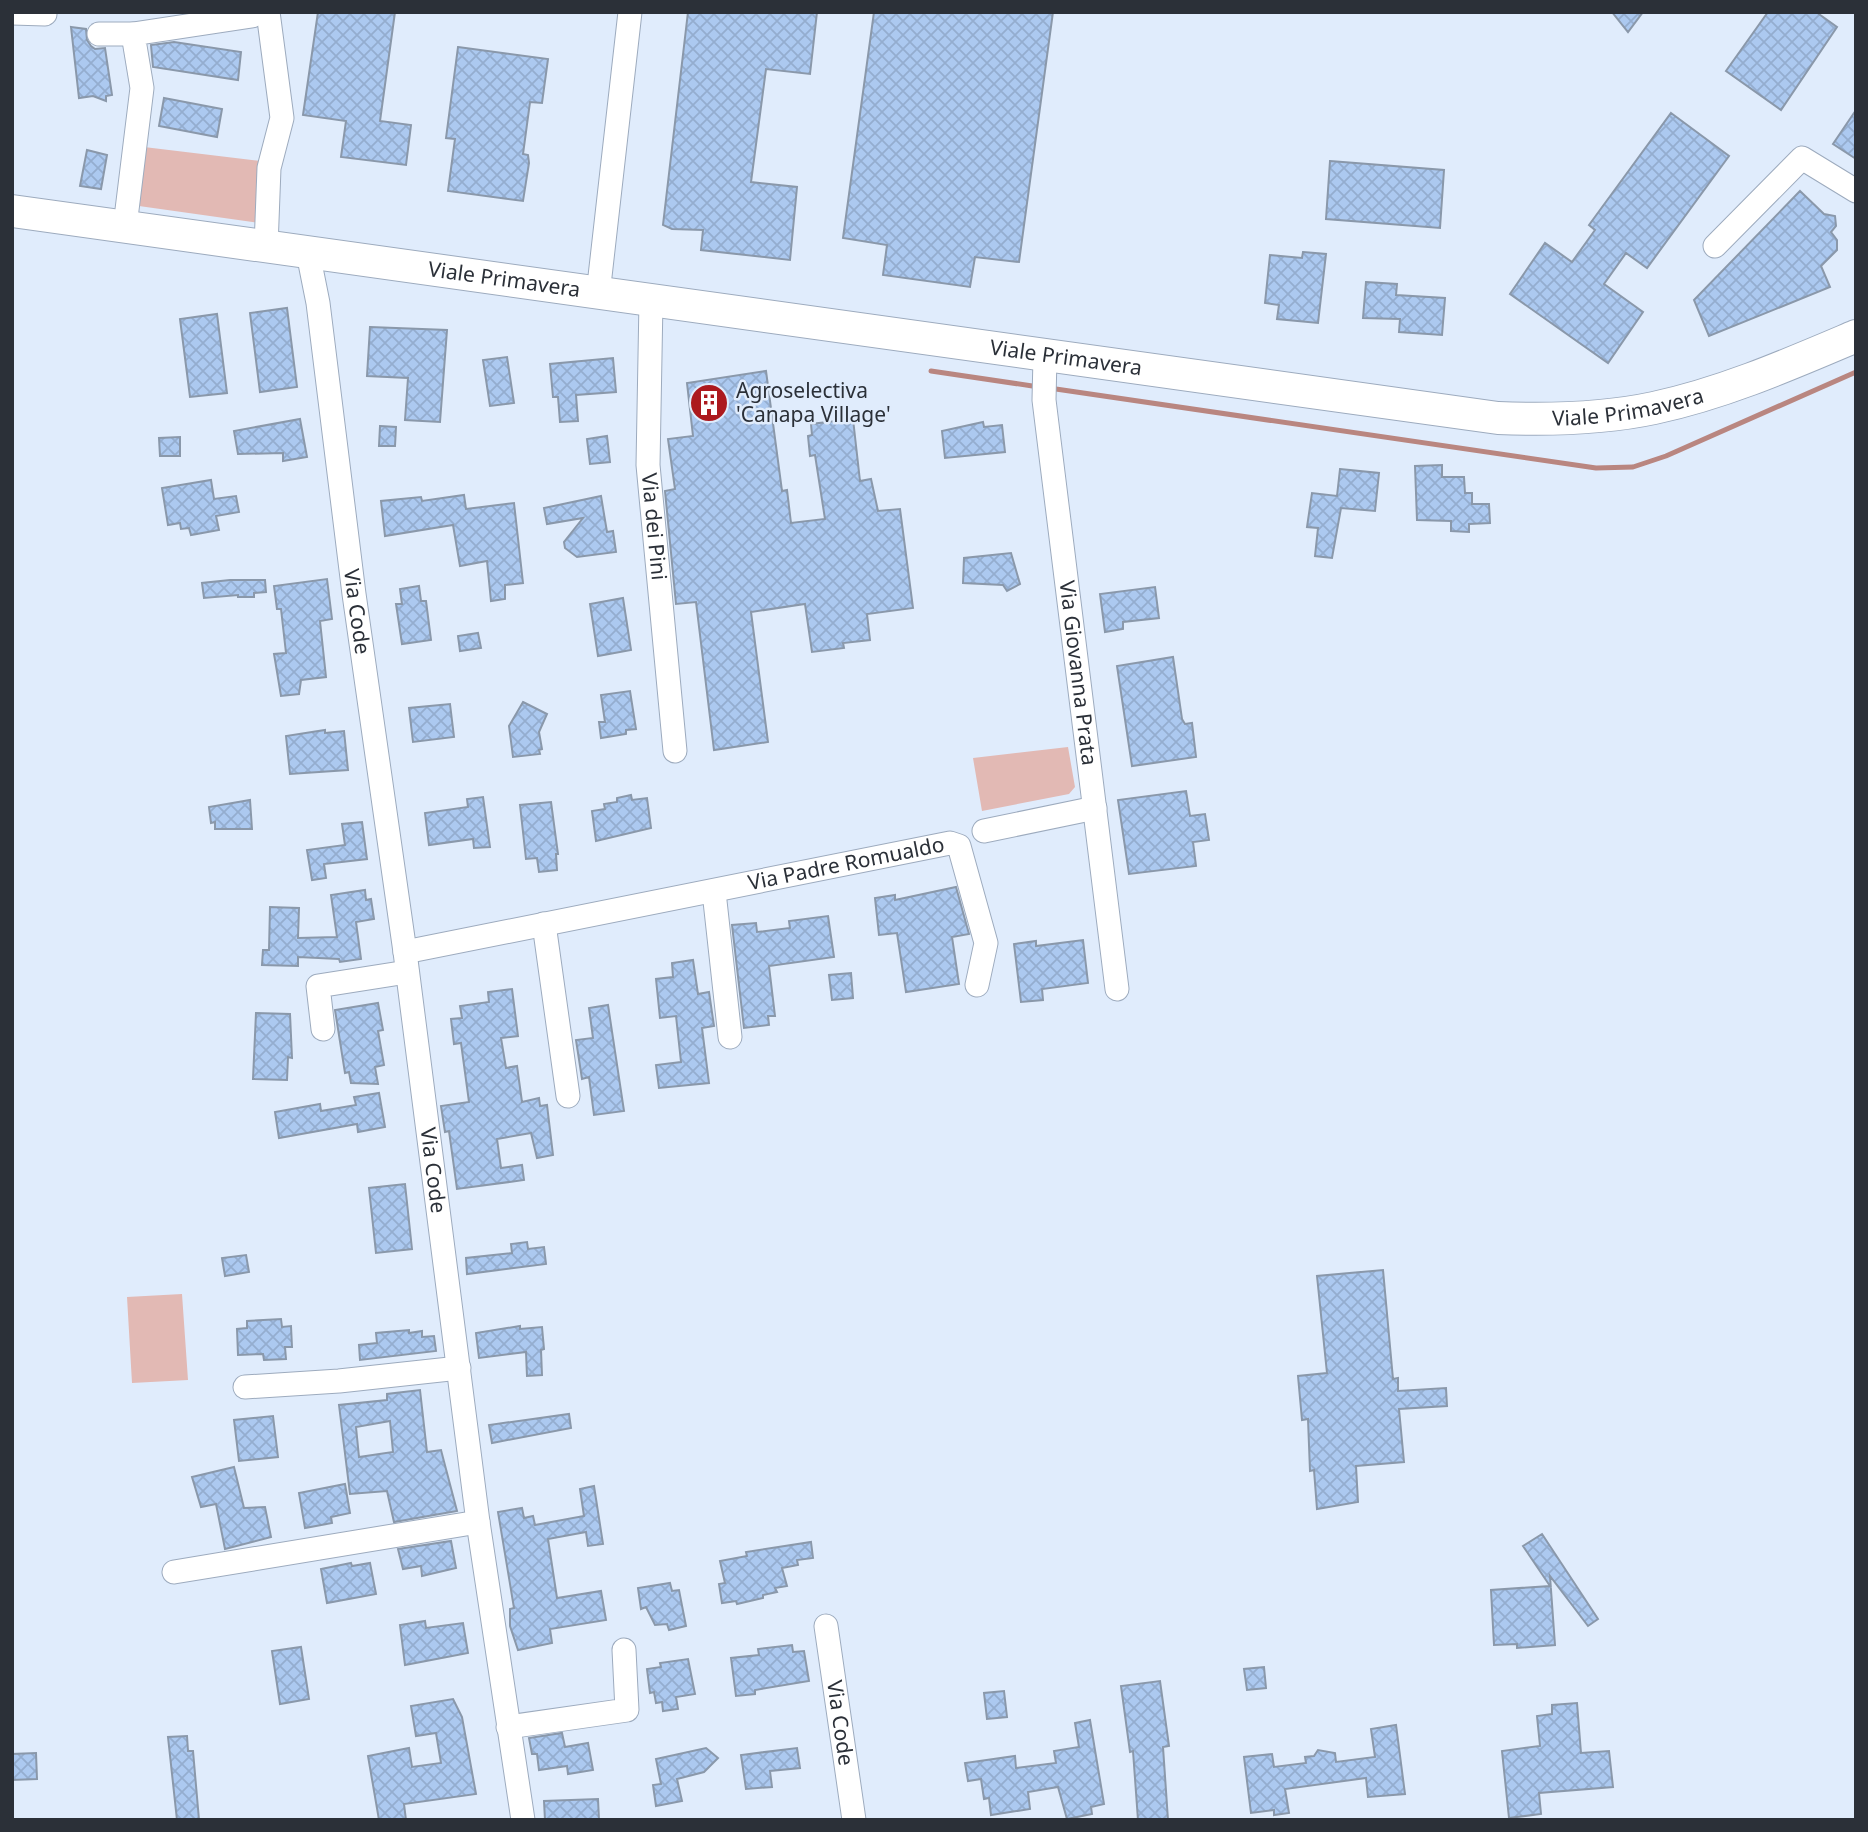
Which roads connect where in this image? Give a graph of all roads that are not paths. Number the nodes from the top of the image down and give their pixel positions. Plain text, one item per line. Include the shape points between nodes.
1 (630, 12) edge
2 (12, 13) edge
3 (45, 14) edge
4 (260, 14) edge
5 (99, 34) dead end
6 (133, 34) junction
7 (1856, 191) edge
8 (12, 211) edge
9 (125, 226) junction
10 (1715, 246) dead end
11 (267, 247) junction
12 (308, 253) junction
13 (598, 294) junction
14 (651, 301) junction
15 (1856, 337) edge
16 (1045, 363) junction
17 (675, 751) dead end
18 (1095, 808) junction
19 (984, 831) dead end
20 (714, 892) junction
21 (544, 924) junction
22 (406, 962) junction
23 (977, 985) dead end
24 (1117, 989) dead end
25 (323, 1029) dead end
26 (730, 1037) dead end
27 (568, 1096) dead end
28 (458, 1368) junction
29 (245, 1387) dead end
30 (478, 1522) junction
31 (173, 1572) dead end
32 (826, 1626) dead end
33 (624, 1650) dead end
34 (508, 1727) junction
35 (523, 1820) edge
36 (854, 1820) edge

1 - 13 street
2 - 3 street
4 - 6 street
4 - 11 street via 282,118 269,168
5 - 6 street
6 - 9 street via 142,88
7 - 10 street via 1802,158
8 - 9 main road, Viale Primavera
9 - 11 main road, Viale Primavera
11 - 12 main road, Viale Primavera
12 - 13 main road, Viale Primavera
12 - 22 street, Via Code
13 - 14 main road, Viale Primavera
14 - 16 main road, Viale Primavera
14 - 17 street, Via dei Pini via 648,465
15 - 16 main road, Viale Primavera via 1702,396 1652,409 1569,419 1476,416
16 - 18 street, Via Giovanna Prata via 1044,400
18 - 19 street
18 - 24 street, Via Giovanna Prata
20 - 21 street, Via Padre Romualdo
20 - 23 street, Via Padre Romualdo via 950,843 959,846 986,943
20 - 26 street
21 - 22 street, Via Padre Romualdo
21 - 27 street
22 - 25 street via 318,986
22 - 28 street, Via Code
28 - 29 street
28 - 30 street, Via Code
30 - 31 street
30 - 34 street, Via Code
32 - 36 street, Via Code
33 - 34 street via 627,1710
34 - 35 street, Via Code

